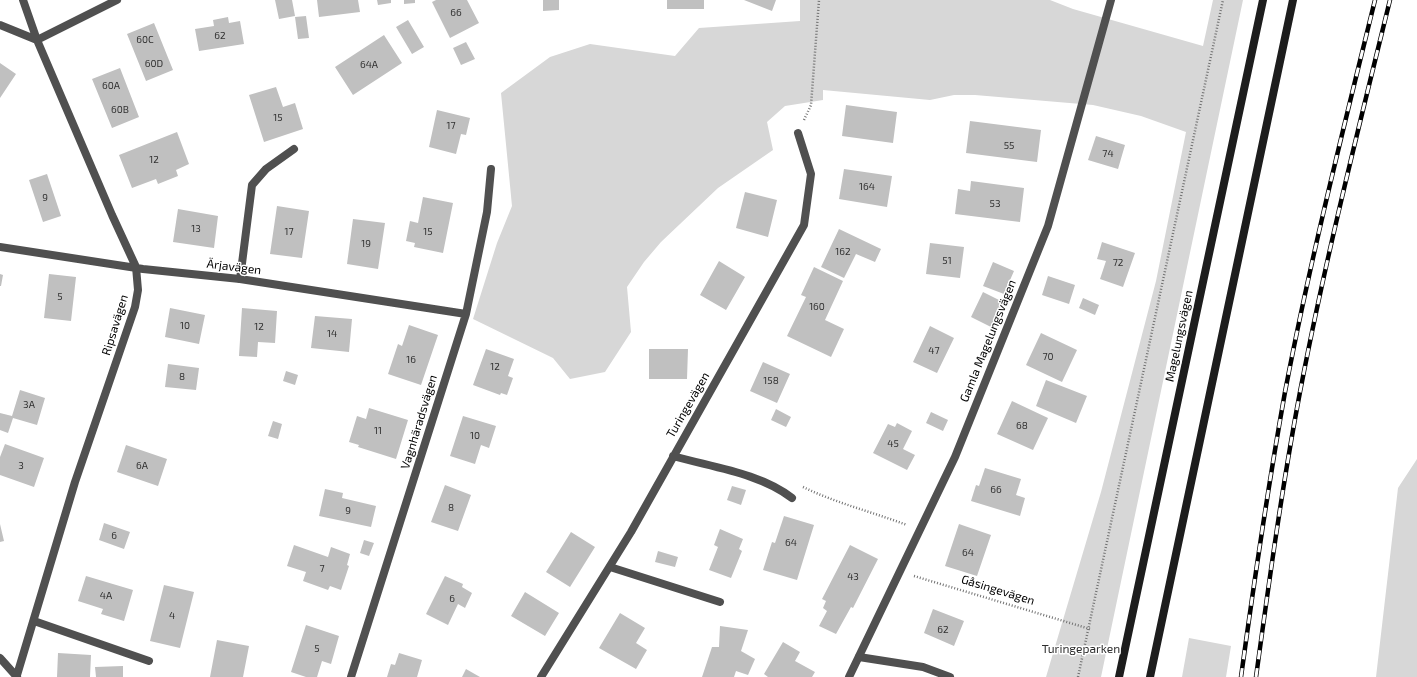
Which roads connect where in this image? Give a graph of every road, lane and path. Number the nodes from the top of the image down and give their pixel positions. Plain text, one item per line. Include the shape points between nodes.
1 (22, 0) edge
2 (117, 0) edge
3 (819, 0) edge
4 (1111, 0) edge
5 (1223, 0) edge
6 (1263, 0) edge
7 (1293, 0) edge
8 (0, 25) edge
9 (37, 40) junction
10 (798, 133) joint
11 (294, 149) dead end
12 (491, 169) dead end
13 (0, 247) edge
14 (136, 267) junction
15 (240, 279) junction
16 (466, 314) junction
17 (673, 456) junction
18 (824, 497) dead end
19 (792, 498) dead end
20 (920, 531) junction
21 (610, 567) junction
22 (900, 572) junction
23 (720, 602) dead end
24 (34, 621) junction
25 (1090, 629) junction
26 (860, 657) junction
27 (0, 658) edge
28 (149, 660) dead end
29 (17, 676) edge
30 (351, 677) edge
31 (541, 677) edge
32 (849, 677) edge
33 (950, 677) edge
34 (1078, 677) edge
35 (1119, 677) edge
36 (1150, 677) edge

1 - 9 street, Ripsavägen
2 - 9 street
3 - 10 path via 811,105
4 - 20 street, Gamla Magelungsvägen via 1048,226 955,457
5 - 25 path via 1151,328
6 - 35 main road, Magelungsvägen
7 - 36 main road
8 - 9 street
9 - 14 street, Ripsavägen
10 - 17 street, Turingevägen via 811,174 804,225
11 - 15 street via 266,169 252,185
12 - 16 street, Vagnhäradsvägen via 487,212
13 - 14 street, Ärjavägen
14 - 15 street, Ärjavägen
14 - 24 street, Ripsavägen via 138,290 135,307 75,482
15 - 16 street, Ärjavägen
16 - 30 street, Vagnhäradsvägen
17 - 19 street via 759,479 780,488
17 - 21 street, Turingevägen
18 - 20 path via 873,512
20 - 22 street, Gamla Magelungsvägen
21 - 23 street
21 - 31 street, Turingevägen
22 - 25 path, Gåsingevägen
22 - 26 street, Gamla Magelungsvägen
24 - 28 street
24 - 29 street, Ripsavägen
25 - 34 path
26 - 32 street, Gamla Magelungsvägen
26 - 33 street via 923,667
27 - 29 street

